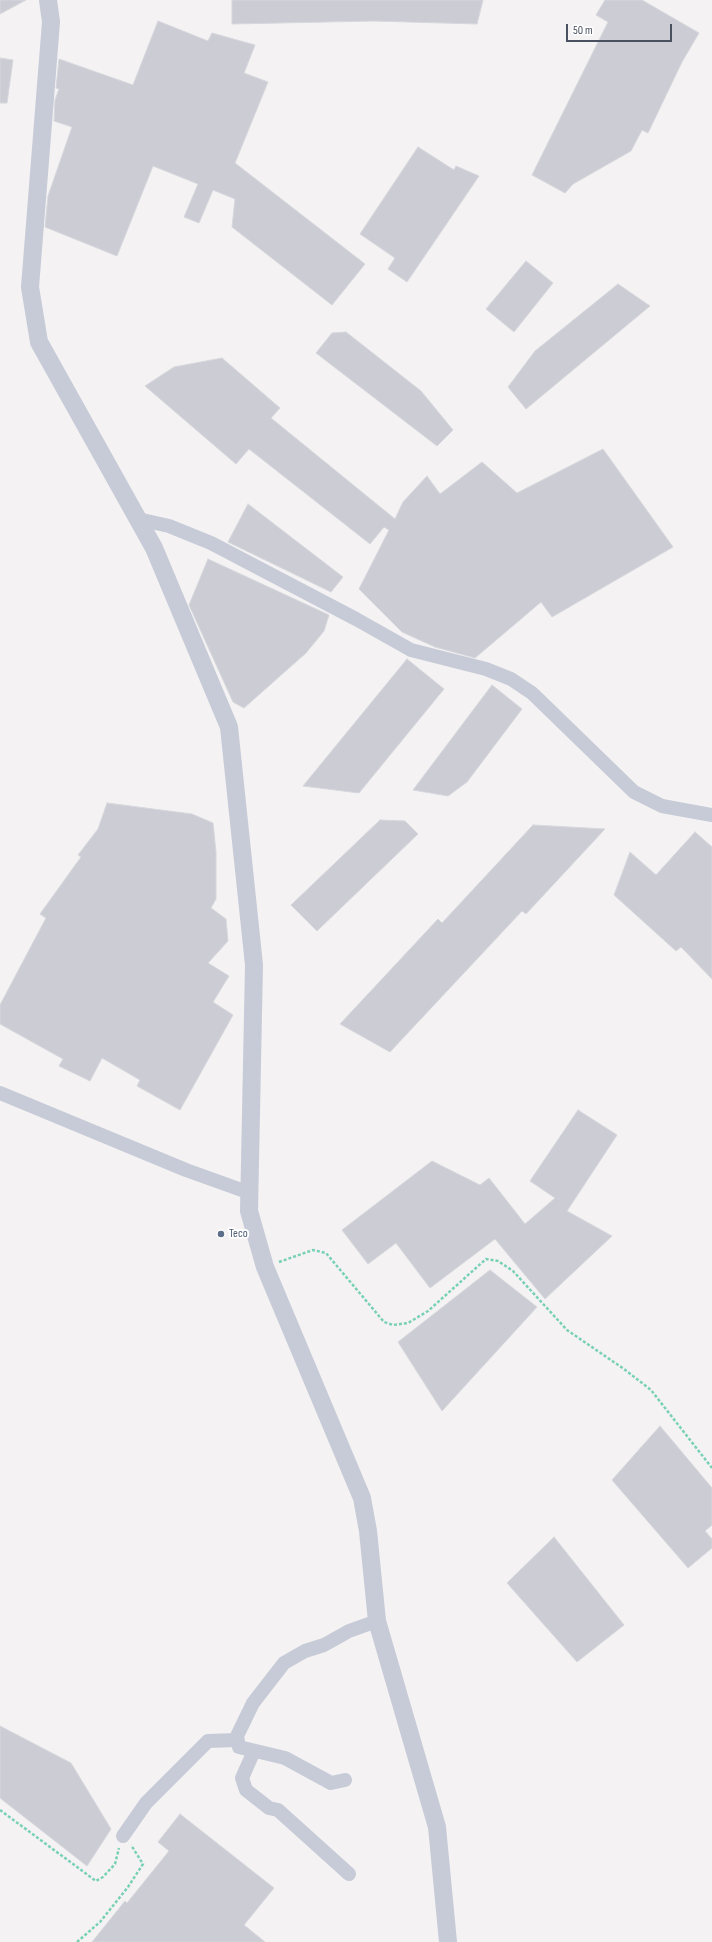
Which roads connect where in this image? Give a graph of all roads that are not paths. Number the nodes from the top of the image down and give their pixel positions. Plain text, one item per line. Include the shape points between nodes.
1 (48, 0) edge
2 (138, 519) junction
3 (712, 815) edge
4 (0, 1093) edge
5 (250, 1193) junction
6 (377, 1621) junction
7 (238, 1740) junction
8 (254, 1751) junction
9 (345, 1780) dead end
10 (122, 1836) road end
11 (349, 1874) dead end
12 (448, 1942) edge

1 - 2 street via 51,22 30,286 39,342
2 - 3 street via 169,526 211,543 411,650 486,669 511,679 532,693 634,792 662,806
2 - 5 street via 154,548 229,727 254,965
4 - 5 street via 186,1170
5 - 6 street via 250,1211 265,1267 362,1498
6 - 7 street via 349,1631 284,1663 253,1703 237,1736
6 - 12 street via 437,1827
7 - 8 street via 239,1747
7 - 10 street via 208,1741 146,1803
8 - 9 street via 285,1758 331,1783
8 - 11 street via 242,1778 246,1790 269,1808 278,1810

